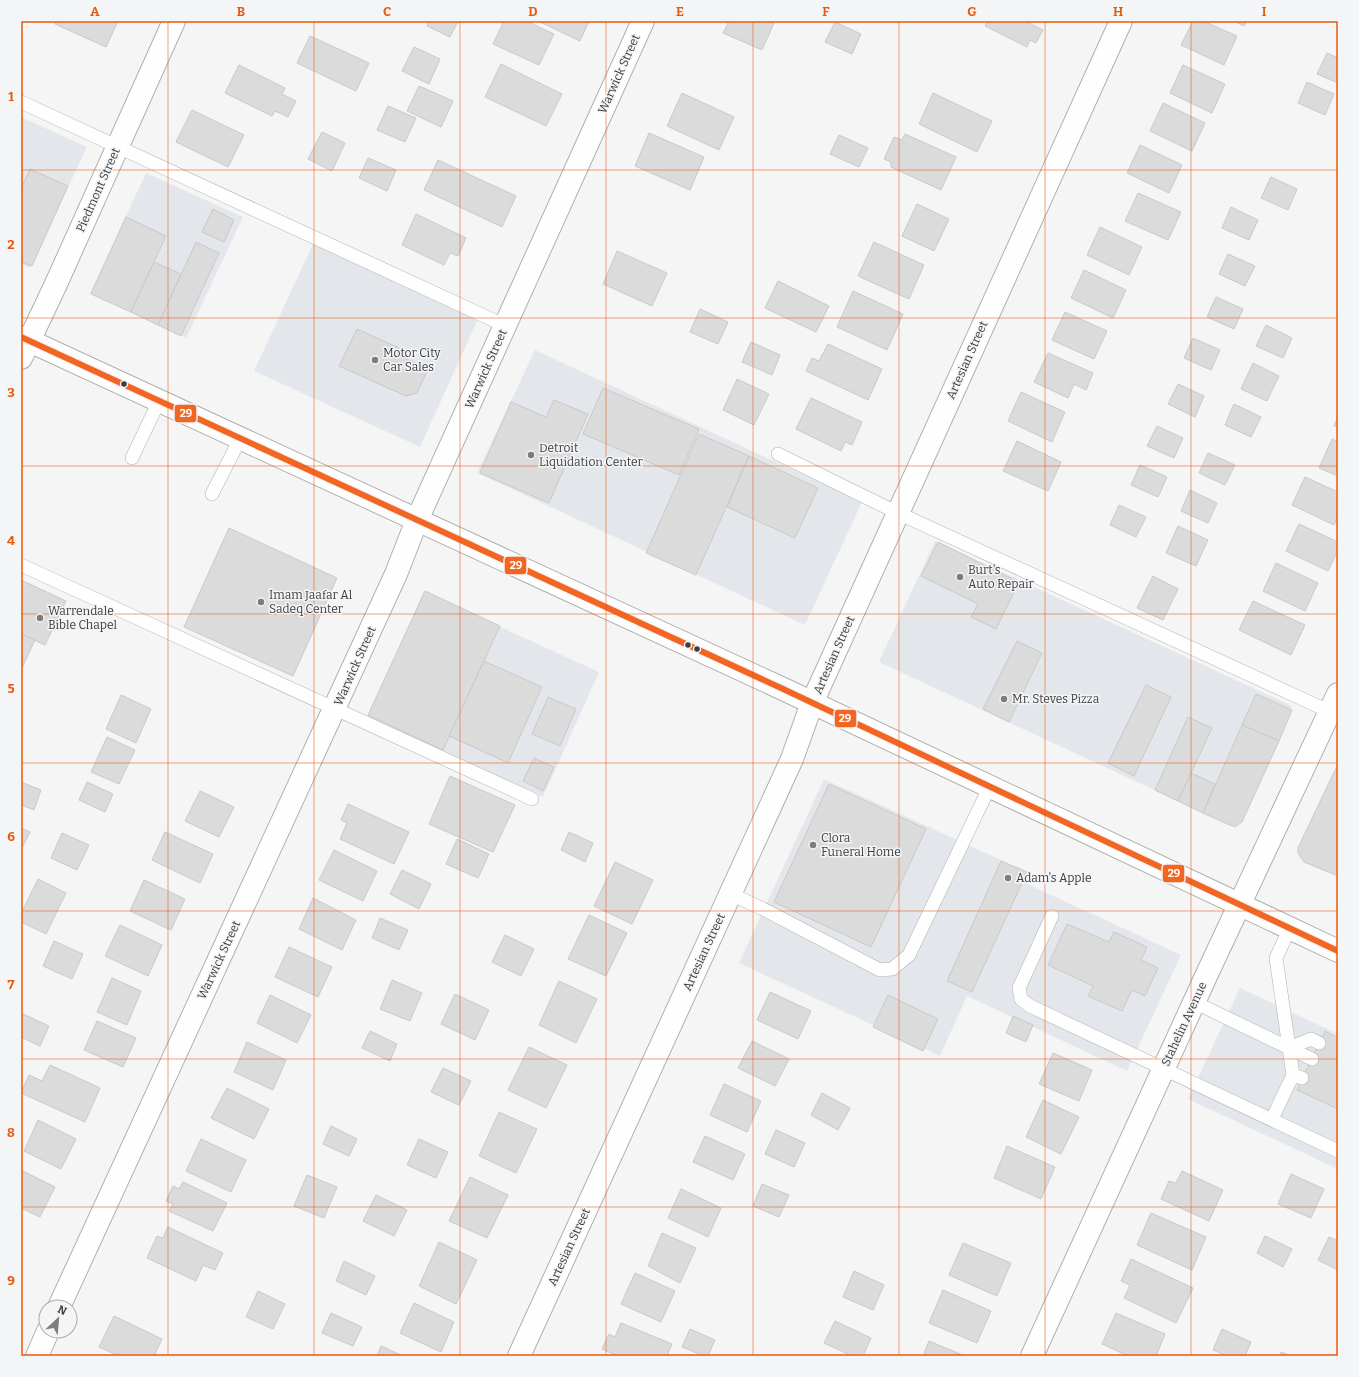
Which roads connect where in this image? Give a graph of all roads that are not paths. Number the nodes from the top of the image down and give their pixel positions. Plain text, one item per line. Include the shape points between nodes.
1 (174, 21) edge
2 (643, 21) edge
3 (1120, 21) edge
4 (21, 102) edge
5 (118, 147) junction
6 (506, 326) junction
7 (24, 346) edge
8 (159, 401) junction
9 (240, 439) junction
10 (778, 454) dead end
11 (132, 458) dead end
12 (212, 494) dead end
13 (898, 512) junction
14 (417, 520) junction
15 (21, 565) edge
16 (812, 703) junction
17 (1335, 707) edge
18 (335, 708) junction
19 (990, 786) junction
20 (532, 799) dead end
21 (731, 894) junction
22 (1240, 905) junction
23 (1052, 916) dead end
24 (1290, 928) junction
25 (1338, 951) edge
26 (1194, 1002) junction
27 (1319, 1043) dead end
28 (1289, 1048) junction
29 (1312, 1059) dead end
30 (1164, 1068) junction
31 (1272, 1120) junction
32 (1338, 1151) edge
33 (63, 1299) edge
34 (44, 1339) edge
35 (37, 1356) edge
36 (519, 1356) edge
37 (1032, 1356) edge

1 - 5 street, Piedmont Street
2 - 6 street, Warwick Street
3 - 13 street, Artesian Street
4 - 5 lane
5 - 6 lane
5 - 7 street, Piedmont Street
6 - 14 street, Warwick Street
7 - 8 street
8 - 9 street
8 - 11 lane
9 - 12 lane
9 - 14 street
10 - 13 lane
13 - 16 street, Artesian Street
13 - 17 lane via 1252,677
14 - 16 street
14 - 18 street, Warwick Street via 396,574
15 - 18 lane via 73,582
16 - 19 street
16 - 21 street, Artesian Street via 792,759
17 - 22 street, Stahelin Avenue
18 - 20 lane
18 - 33 street, Warwick Street
19 - 21 lane via 909,955 892,969 880,970
19 - 22 street
21 - 36 street, Artesian Street
22 - 24 street
22 - 26 street, Stahelin Avenue
23 - 30 lane via 1019,988 1021,999 1030,1006
24 - 25 street
24 - 28 lane via 1276,958
26 - 28 lane
26 - 30 street, Stahelin Avenue
27 - 28 lane via 1311,1039
28 - 29 lane
28 - 31 lane via 1298,1077
30 - 31 lane
30 - 37 street, Stahelin Avenue
31 - 32 lane
34 - 35 street

